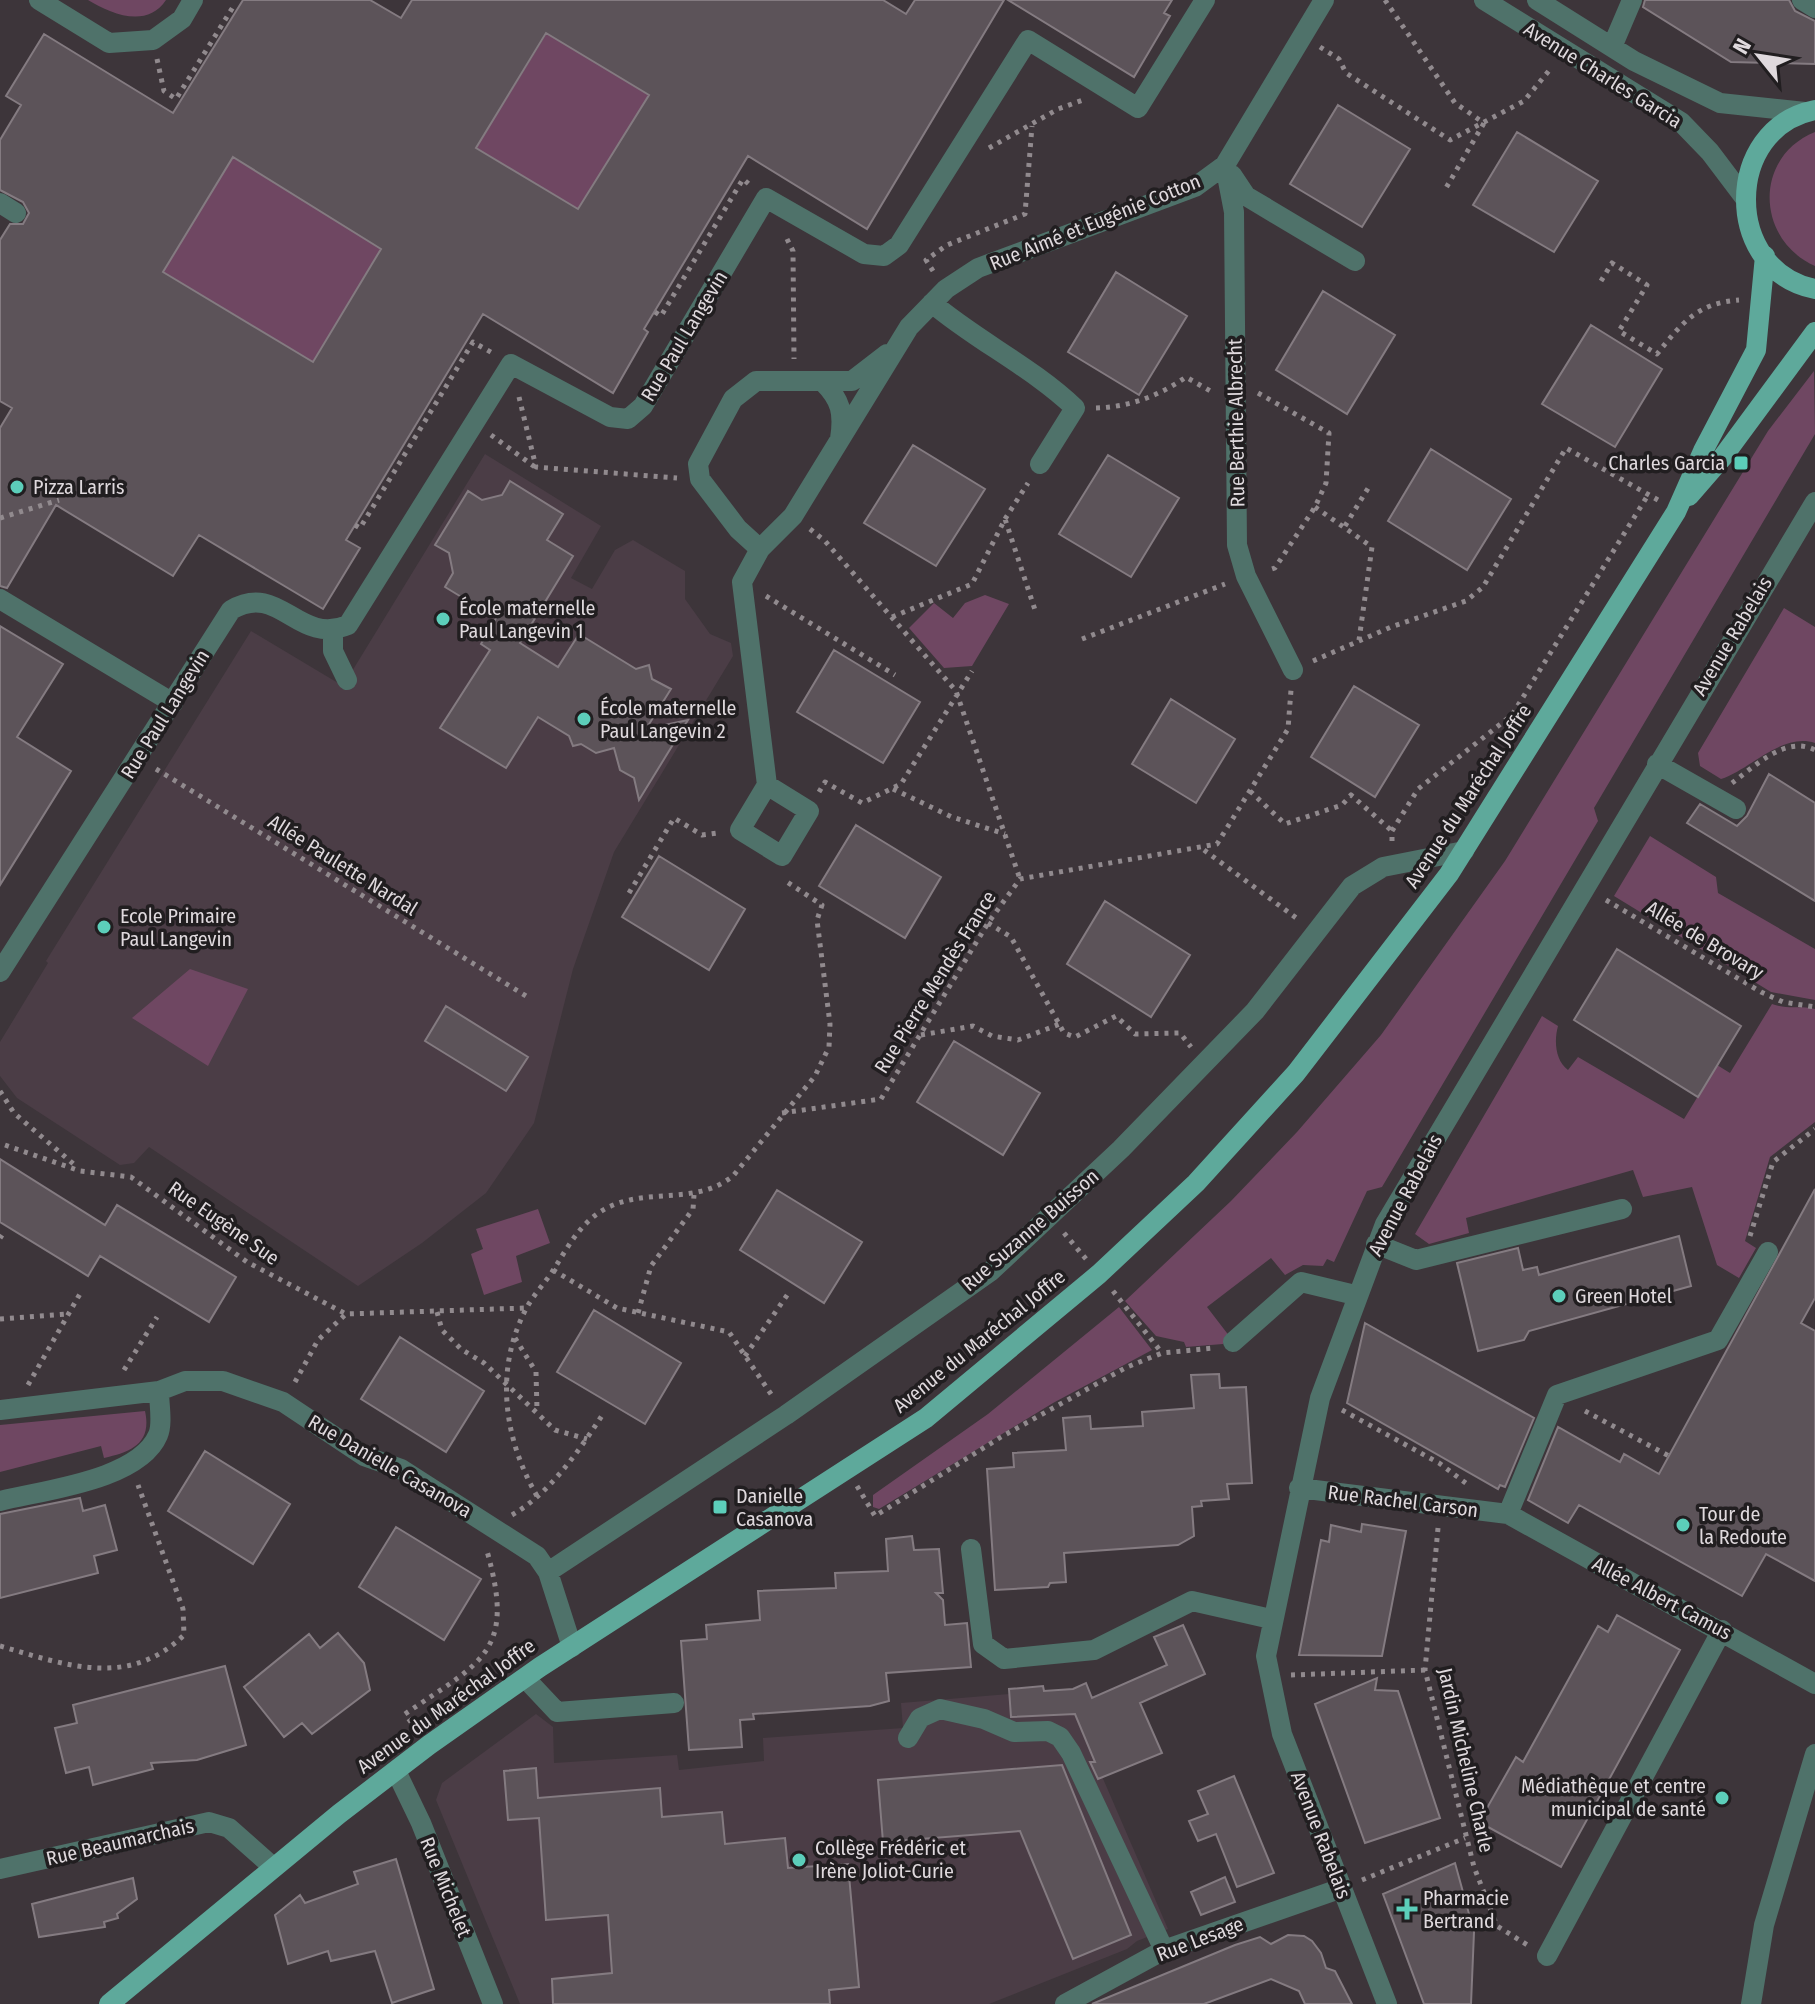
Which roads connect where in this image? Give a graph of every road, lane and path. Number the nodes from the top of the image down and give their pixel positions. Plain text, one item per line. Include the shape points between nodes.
1 (39, 0) edge
2 (193, 0) edge
3 (1205, 0) edge
4 (1324, 0) edge
5 (1385, 0) edge
6 (1484, 0) edge
7 (1537, 0) edge
8 (1632, 0) edge
9 (1802, 0) edge
10 (233, 7) dead end
11 (1815, 8) edge
12 (1303, 36) junction
13 (153, 40) junction
14 (1612, 47) junction
15 (1562, 48) junction
16 (1110, 91) junction
17 (1810, 111) edge
18 (1484, 123) junction
19 (1032, 126) junction
20 (1225, 165) junction
21 (948, 167) junction
22 (1446, 188) dead end
23 (1744, 197) junction
24 (766, 198) junction
25 (787, 238) dead end
26 (1765, 256) junction
27 (1355, 261) dead end
28 (1601, 281) dead end
29 (1815, 289) edge
30 (939, 296) junction
31 (1762, 307) junction
32 (655, 312) dead end
33 (1815, 332) edge
34 (896, 346) junction
35 (511, 364) junction
36 (794, 380) junction
37 (1236, 381) junction
38 (823, 382) junction
39 (1236, 406) junction
40 (1075, 408) junction
41 (474, 423) junction
42 (840, 443) junction
43 (1040, 464) joint
44 (536, 467) junction
45 (700, 479) junction
46 (1370, 485) dead end
47 (1648, 494) junction
48 (59, 500) dead end
49 (1815, 502) edge
50 (1315, 507) junction
51 (1676, 512) junction
52 (793, 516) junction
53 (0, 518) edge
54 (1005, 519) junction
55 (355, 525) dead end
56 (1345, 526) junction
57 (760, 549) junction
58 (1246, 576) junction
59 (742, 582) junction
60 (0, 599) edge
61 (1036, 613) dead end
62 (891, 617) junction
63 (333, 632) junction
64 (1082, 639) dead end
65 (1359, 640) junction
66 (1293, 670) junction
67 (972, 671) dead end
68 (895, 675) dead end
69 (347, 680) dead end
70 (956, 691) junction
71 (173, 703) junction
72 (1815, 750) edge
73 (138, 758) junction
74 (1657, 764) junction
75 (767, 785) junction
76 (892, 788) junction
77 (1250, 791) junction
78 (1715, 796) junction
79 (1736, 809) dead end
80 (809, 811) junction
81 (740, 830) junction
82 (1005, 834) junction
83 (1203, 849) junction
84 (1464, 851) junction
85 (782, 856) junction
86 (1020, 879) junction
87 (1584, 887) junction
88 (629, 893) dead end
89 (988, 923) junction
90 (1316, 933) junction
91 (0, 972) edge
92 (531, 999) dead end
93 (1815, 1007) edge
94 (1060, 1024) junction
95 (920, 1035) junction
96 (1205, 1063) junction
97 (0, 1091) edge
98 (782, 1113) junction
99 (1815, 1129) edge
100 (5, 1145) dead end
101 (80, 1171) junction
102 (694, 1195) junction
103 (1622, 1209) dead end
104 (1376, 1244) junction
105 (1768, 1252) joint
106 (553, 1270) junction
107 (790, 1291) dead end
108 (81, 1292) dead end
109 (1355, 1295) junction
110 (1122, 1302) dead end
111 (526, 1308) junction
112 (437, 1312) junction
113 (638, 1313) junction
114 (67, 1314) junction
115 (346, 1314) junction
116 (157, 1317) dead end
117 (0, 1319) edge
118 (515, 1337) junction
119 (1233, 1342) dead end
120 (1205, 1349) dead end
121 (1162, 1353) junction
122 (745, 1356) junction
123 (507, 1388) junction
124 (159, 1391) junction
125 (124, 1395) junction
126 (1557, 1395) junction
127 (1320, 1398) junction
128 (283, 1402) junction
129 (7, 1410) edge
130 (537, 1411) junction
131 (603, 1414) dead end
132 (786, 1415) junction
133 (587, 1439) junction
134 (1669, 1456) dead end
135 (131, 1464) junction
136 (1299, 1488) junction
137 (1473, 1488) dead end
138 (537, 1496) junction
139 (863, 1497) dead end
140 (0, 1501) edge
141 (1440, 1505) junction
142 (1508, 1514) junction
143 (504, 1519) dead end
144 (486, 1547) dead end
145 (971, 1549) dead end
146 (548, 1572) junction
147 (1271, 1619) junction
148 (1722, 1630) junction
149 (0, 1646) edge
150 (572, 1647) junction
151 (1425, 1670) junction
152 (1271, 1676) junction
153 (525, 1678) junction
154 (1815, 1684) edge
155 (674, 1703) dead end
156 (411, 1722) dead end
157 (908, 1738) dead end
158 (1815, 1754) edge
159 (396, 1771) junction
160 (1465, 1838) junction
161 (273, 1867) junction
162 (0, 1869) edge
163 (1342, 1888) junction
164 (1164, 1950) junction
165 (1541, 1953) joint
166 (109, 2004) edge
167 (493, 2004) edge
168 (1065, 2004) edge
169 (1387, 2004) edge
170 (1751, 2004) edge

1 - 13 street via 109,43
2 - 13 street via 182,19
3 - 16 street via 1138,108
4 - 12 street, Rue Aimé et Eugénie Cotton
5 - 18 path via 1455,103
6 - 15 street, Avenue Charles Garcia
7 - 14 street, Avenue Charles Garcia
8 - 14 street
9 - 11 street
10 - 13 path via 176,99 164,91
12 - 18 path via 1339,59 1346,73 1450,140
12 - 20 street, Rue Aimé et Eugénie Cotton
14 - 17 street, Avenue Charles Garcia via 1720,103
15 - 18 path via 1524,101
15 - 23 street, Avenue Charles Garcia via 1681,122
16 - 19 path via 1058,109
16 - 21 street via 1028,40
17 - 23 main road via 1780,127 1760,148
18 - 22 path
19 - 21 path
19 - 30 path via 1025,214 947,245 926,260
20 - 27 street via 1246,196
20 - 30 street, Rue Aimé et Eugénie Cotton via 1195,187 978,268
20 - 37 street, Rue Berthie Albrecht via 1234,212
21 - 24 street via 899,245 884,256 864,254
23 - 26 main road via 1751,231
24 - 32 path via 743,179 661,316
24 - 35 street, Rue Paul Langevin via 643,406 628,419 610,417
25 - 36 path via 793,251
26 - 29 main road via 1790,279
26 - 31 main road, Avenue du Maréchal Joffre
28 - 31 path via 1612,263 1647,285 1619,331 1657,354 1679,326 1708,303 1738,299
30 - 34 street, Rue Aimé et Eugénie Cotton
30 - 40 street via 959,325 1052,385
31 - 51 main road, Avenue du Maréchal Joffre via 1756,350
33 - 51 main road, Avenue du Maréchal Joffre
34 - 38 street, Rue Aimé et Eugénie Cotton via 852,381
34 - 42 street, Rue Aimé et Eugénie Cotton
35 - 41 street
35 - 44 path
35 - 55 path via 473,342 360,528
36 - 38 street, Rue Aimé et Eugénie Cotton
36 - 45 street, Rue Aimé et Eugénie Cotton via 756,381 733,399 698,464
37 - 39 street, Rue Berthie Albrecht
37 - 50 path via 1329,433 1326,483
38 - 42 street via 838,397 843,416
39 - 40 path via 1186,377 1132,403
39 - 58 street, Rue Berthie Albrecht via 1237,545
40 - 43 street
41 - 44 path
41 - 63 street via 348,625
42 - 52 street, Rue Aimé et Eugénie Cotton
43 - 54 path
44 - 45 path
45 - 57 street
46 - 56 path
47 - 51 path
47 - 65 path via 1566,448 1483,587 1466,601
47 - 77 path via 1512,715 1418,789 1392,831 1351,795 1342,805 1285,824
48 - 53 path
49 - 74 street, Avenue Rabelais
50 - 56 path
50 - 58 path via 1275,568
51 - 84 main road, Avenue du Maréchal Joffre
52 - 57 street, Rue Aimé et Eugénie Cotton
52 - 62 path via 825,541
54 - 61 path
54 - 62 path via 972,584
56 - 65 path via 1372,547
57 - 59 street, Rue Aimé et Eugénie Cotton
58 - 64 path
58 - 66 street, Rue Berthie Albrecht
59 - 68 path
59 - 75 street
60 - 71 street
62 - 70 path
63 - 69 street via 333,651
63 - 71 street, Rue Paul Langevin via 316,630 265,601 247,600 231,610
65 - 66 path
66 - 77 path via 1288,729
67 - 70 path
70 - 76 path via 901,784
70 - 82 path
71 - 73 street, Rue Paul Langevin
72 - 78 path via 1804,744 1768,757
73 - 91 street, Rue Paul Langevin
73 - 92 path, Allée Paulette Nardal
74 - 78 street
74 - 87 street, Avenue Rabelais
75 - 80 street
75 - 81 street
76 - 80 path via 862,803 825,782
76 - 82 path via 952,817
77 - 83 path via 1217,844
78 - 79 street
80 - 85 street
81 - 85 street
81 - 88 path via 702,835 674,818
82 - 86 path
83 - 86 path, Rue Pierre Mendès France
83 - 90 path
84 - 90 street, Rue Suzanne Buisson via 1383,867 1352,886
84 - 150 main road, Avenue du Maréchal Joffre via 1296,1073 1196,1183 1099,1274 926,1418
85 - 98 path via 782,878 822,905 817,920 830,1024 829,1047 815,1076
86 - 89 path, Rue Pierre Mendès France
87 - 93 path, Allée de Brovary via 1761,992
87 - 104 street, Avenue Rabelais
89 - 94 path via 1011,937
89 - 95 path, Rue Pierre Mendès France
90 - 96 street, Rue Suzanne Buisson via 1255,1011
94 - 95 path via 1018,1040 973,1026
94 - 96 path via 1064,1033 1075,1037 1116,1016 1135,1034 1180,1033
95 - 98 path, Rue Pierre Mendès France via 881,1099
96 - 132 street, Rue Suzanne Buisson via 991,1271
97 - 101 path via 14,1113
98 - 102 path via 733,1176
99 - 105 path via 1773,1162 1749,1240
100 - 101 path, Rue Eugène Sue
101 - 115 path, Rue Eugène Sue via 131,1177 247,1262
102 - 106 path via 611,1206 590,1218
102 - 113 path via 693,1209 651,1266
103 - 104 street via 1416,1260
104 - 109 street, Avenue Rabelais
105 - 126 street via 1718,1340
106 - 111 path
106 - 113 path via 617,1308
107 - 122 path
108 - 114 path
109 - 119 street via 1301,1282
109 - 127 street, Avenue Rabelais
110 - 121 path
111 - 112 path
111 - 118 path
112 - 115 path
112 - 123 path via 442,1330
113 - 122 path via 729,1332
114 - 117 path
114 - 129 path
115 - 128 path via 318,1340
116 - 125 path via 122,1374
118 - 123 path
118 - 130 path via 536,1372
120 - 121 path
121 - 139 path via 1001,1437 875,1516
122 - 132 path
123 - 130 path
123 - 138 path via 512,1439
124 - 125 street, Rue Danielle Casanova
124 - 128 street, Rue Danielle Casanova via 185,1381 223,1381
124 - 135 street via 160,1432 147,1454
125 - 129 street, Rue Danielle Casanova
126 - 134 path
126 - 142 street
127 - 136 street, Avenue Rabelais
127 - 137 path via 1439,1463
128 - 146 street, Rue Danielle Casanova via 364,1456 401,1469 498,1529 537,1556
130 - 133 path via 555,1430
131 - 133 path
132 - 146 street, Rue Suzanne Buisson
133 - 138 path
135 - 140 street via 115,1473
135 - 149 path via 183,1609 184,1635 148,1663 93,1669
136 - 141 street, Rue Rachel Carson
136 - 147 street, Avenue Rabelais
138 - 143 path
141 - 142 street, Rue Rachel Carson
141 - 151 path, Jardin Micheline Charle
142 - 148 street, Allée Albert Camus
144 - 156 path via 500,1607 494,1638 478,1664 405,1714
145 - 147 street via 983,1644 1004,1659 1094,1650 1192,1601
146 - 150 street, Rue Danielle Casanova
147 - 152 street, Avenue Rabelais via 1266,1656
148 - 154 street, Allée Albert Camus
148 - 165 street
150 - 153 main road, Avenue du Maréchal Joffre
151 - 152 path
151 - 160 path, Jardin Micheline Charle
152 - 163 street, Avenue Rabelais via 1282,1734
153 - 155 street via 557,1712
153 - 159 main road, Avenue du Maréchal Joffre
157 - 164 street via 920,1718 940,1709 1014,1732 1048,1731 1060,1737
158 - 170 street via 1764,1925
159 - 161 main road, Avenue du Maréchal Joffre
159 - 167 street, Rue Michelet
160 - 163 path
160 - 165 path, Jardin Micheline Charle via 1497,1926
161 - 162 street, Rue Beaumarchais via 229,1828 209,1822
161 - 166 main road, Avenue du Maréchal Joffre
163 - 164 street, Rue Lesage
163 - 169 street, Avenue Rabelais
164 - 168 street, Rue Lesage

